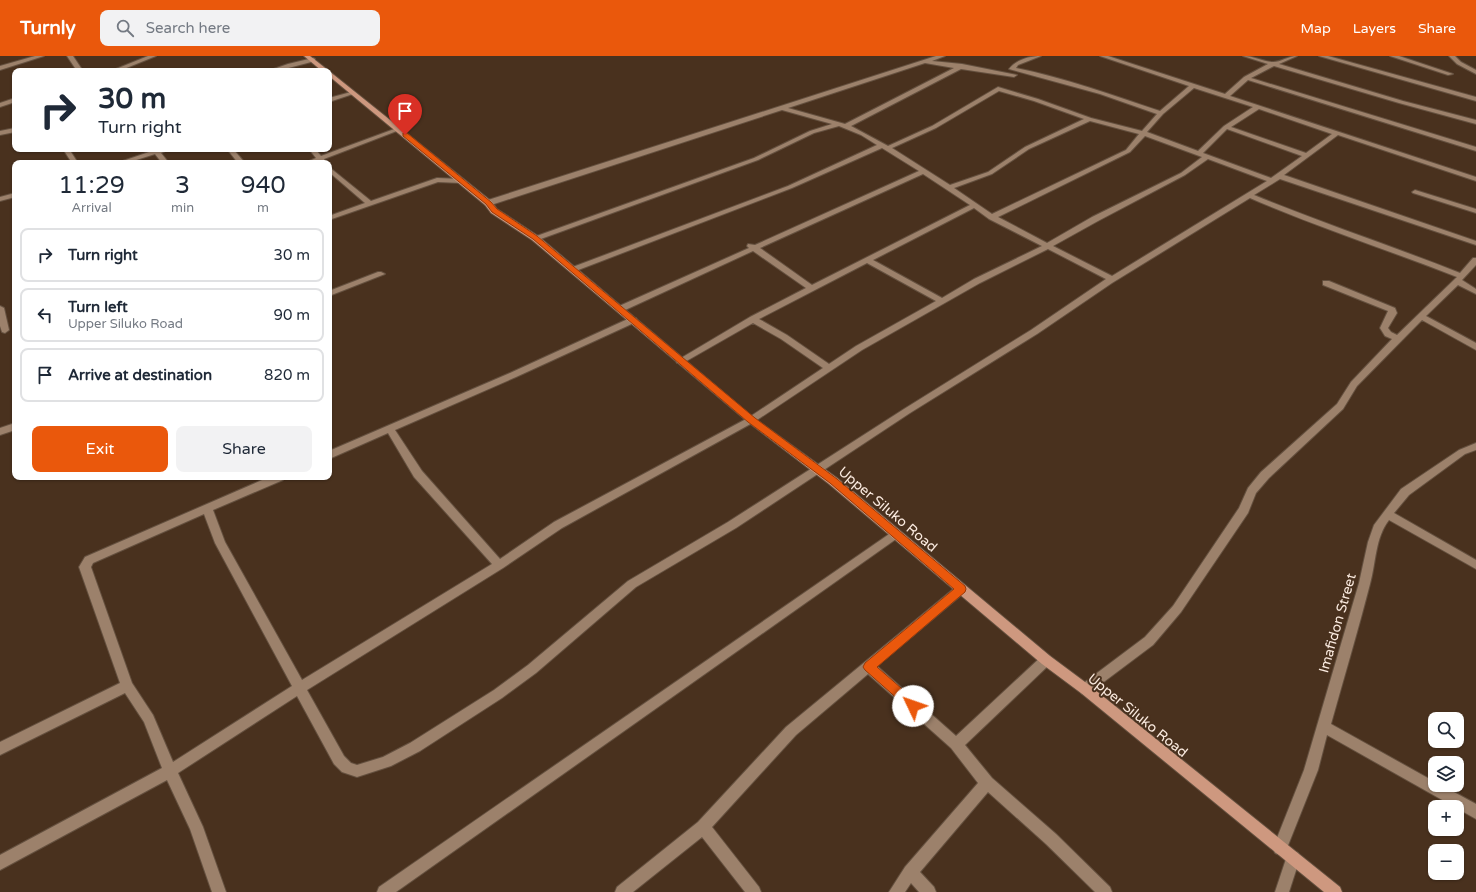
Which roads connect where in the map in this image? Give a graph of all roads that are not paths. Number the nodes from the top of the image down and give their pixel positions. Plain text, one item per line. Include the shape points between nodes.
1 (41, 56) edge
2 (70, 56) edge
3 (153, 56) edge
4 (307, 56) edge
5 (942, 56) edge
6 (1038, 56) edge
7 (1103, 56) edge
8 (1246, 56) edge
9 (1293, 56) edge
10 (1322, 56) edge
11 (1394, 56) edge
12 (1452, 56) edge
13 (313, 60) junction
14 (923, 62) junction
15 (1274, 64) junction
16 (962, 66) junction
17 (0, 68) edge
18 (78, 68) edge
19 (122, 68) edge
20 (280, 68) edge
21 (322, 68) edge
22 (1476, 72) edge
23 (1450, 74) dead end
24 (332, 76) edge
25 (1011, 77) junction
26 (1246, 78) junction
27 (1193, 86) junction
28 (998, 89) junction
29 (353, 93) junction
30 (1225, 97) junction
31 (332, 99) edge
32 (1476, 99) edge
33 (12, 101) edge
34 (0, 105) edge
35 (782, 108) junction
36 (1258, 108) junction
37 (1161, 113) junction
38 (1089, 119) junction
39 (1476, 122) edge
40 (838, 124) junction
41 (846, 126) junction
42 (1226, 127) junction
43 (399, 129) junction
44 (12, 131) edge
45 (0, 133) edge
46 (1143, 133) junction
47 (1337, 133) junction
48 (886, 146) junction
49 (1476, 149) edge
50 (150, 152) edge
51 (158, 152) edge
52 (233, 152) edge
53 (1200, 153) junction
54 (1307, 155) junction
55 (1208, 156) junction
56 (128, 160) edge
57 (164, 160) edge
58 (239, 160) edge
59 (323, 160) edge
60 (445, 169) junction
61 (924, 171) junction
62 (332, 172) edge
63 (1276, 178) junction
64 (1476, 179) edge
65 (437, 180) junction
66 (461, 181) junction
67 (949, 188) junction
68 (1416, 192) dead end
69 (1249, 195) junction
70 (12, 196) edge
71 (0, 199) edge
72 (851, 201) dead end
73 (488, 203) junction
74 (370, 204) junction
75 (975, 205) junction
76 (1476, 211) edge
77 (332, 217) edge
78 (992, 217) junction
79 (535, 238) junction
80 (1476, 243) edge
81 (1047, 246) junction
82 (752, 248) junction
83 (867, 260) junction
84 (1476, 260) edge
85 (573, 270) junction
86 (381, 274) dead end
87 (1112, 279) junction
88 (1460, 279) junction
89 (1326, 283) dead end
90 (810, 290) junction
91 (1476, 292) edge
92 (332, 293) edge
93 (940, 300) junction
94 (617, 306) junction
95 (0, 308) edge
96 (1421, 316) junction
97 (754, 319) junction
98 (633, 320) junction
99 (3, 331) edge
100 (1398, 339) junction
101 (1476, 347) edge
102 (680, 361) junction
103 (828, 368) junction
104 (752, 420) junction
105 (12, 427) edge
106 (390, 428) junction
107 (0, 432) edge
108 (1476, 446) edge
109 (332, 454) edge
110 (818, 469) junction
111 (272, 480) edge
112 (207, 509) junction
113 (1387, 514) junction
114 (895, 534) junction
115 (499, 565) junction
116 (1476, 565) edge
117 (961, 589) junction
118 (1046, 660) junction
119 (869, 667) junction
120 (127, 686) junction
121 (300, 688) junction
122 (1085, 689) junction
123 (1323, 726) junction
124 (956, 744) junction
125 (0, 749) edge
126 (170, 771) junction
127 (987, 783) junction
128 (1476, 812) edge
129 (703, 827) junction
130 (1280, 848) junction
131 (1293, 858) junction
132 (0, 863) edge
133 (910, 872) junction
134 (215, 891) edge
135 (384, 892) edge
136 (622, 892) edge
137 (754, 892) edge
138 (896, 892) edge
139 (928, 892) edge
140 (1105, 892) edge
141 (1282, 892) edge
142 (1335, 892) edge

1 - 17 street
2 - 18 street
3 - 19 street
4 - 13 main road
5 - 14 street
6 - 25 street via 1016,64
7 - 27 street
8 - 15 street
9 - 15 street
10 - 32 street
11 - 23 street
12 - 22 street
13 - 20 street
13 - 21 main road
14 - 16 street
14 - 35 street
15 - 26 street
15 - 39 street
16 - 25 street
16 - 41 street
24 - 29 main road, Upper Siluko Road
25 - 28 street
25 - 37 street via 1041,75
26 - 30 street
26 - 49 street
27 - 30 street
27 - 37 street
28 - 38 street
28 - 48 street via 934,127
29 - 31 street
29 - 43 main road, Upper Siluko Road
30 - 36 street
33 - 34 street
35 - 40 street
35 - 73 street
36 - 42 street
36 - 47 street
37 - 46 street
38 - 46 street
38 - 67 street via 1027,148 990,173
40 - 41 street
40 - 79 street via 812,132 756,159
41 - 48 street
42 - 53 street
42 - 54 street
43 - 59 street
43 - 60 main road, Upper Siluko Road
44 - 45 street
46 - 53 street
46 - 78 street via 1128,151
47 - 54 street
47 - 64 street
48 - 61 street
48 - 85 street via 790,187
50 - 56 street
51 - 57 street
52 - 58 street
53 - 55 street
54 - 63 street
55 - 63 street
55 - 81 street via 1183,174 1095,218
60 - 65 street
60 - 66 main road, Upper Siluko Road
61 - 67 street
61 - 82 street
62 - 74 street
63 - 69 street
63 - 80 street
65 - 66 street
65 - 74 street
66 - 73 main road, Upper Siluko Road
67 - 75 street
68 - 76 street
69 - 87 street
69 - 88 street via 1303,218 1371,241
70 - 71 street
72 - 82 street
73 - 79 main road, Upper Siluko Road via 494,211
74 - 77 street
75 - 78 street
75 - 83 street
78 - 81 street
79 - 85 main road, Upper Siluko Road
81 - 87 street
81 - 93 street
82 - 90 street
82 - 94 street
83 - 90 street
83 - 93 street
84 - 88 street
85 - 94 main road, Upper Siluko Road
86 - 92 street
87 - 110 street via 1034,332
88 - 91 street
88 - 96 street
89 - 100 street via 1392,310 1393,313 1384,328 1388,334
90 - 97 street
93 - 103 street
94 - 98 main road, Upper Siluko Road
95 - 99 street
96 - 100 street
96 - 101 street
97 - 102 street
97 - 103 street
98 - 102 main road, Upper Siluko Road
98 - 106 street
100 - 122 street via 1353,384 1340,408 1252,492 1244,510 1165,624 1149,641
102 - 104 main road, Upper Siluko Road
103 - 104 street
104 - 110 main road, Upper Siluko Road
104 - 115 street via 558,525
105 - 107 street
106 - 109 street
106 - 115 street via 418,474
108 - 113 street, Imafidon Street via 1462,452 1405,492
110 - 114 main road, Upper Siluko Road
110 - 121 street via 732,525 632,584 516,681 415,747 386,762 357,771 347,768 339,760
111 - 112 street
112 - 120 street via 89,560 85,567
112 - 121 street via 220,543
113 - 116 street
113 - 123 street, Imafidon Street via 1379,525 1373,542 1365,582
114 - 117 main road, Upper Siluko Road
114 - 135 street
115 - 121 street
117 - 118 main road, Upper Siluko Road
117 - 119 street
118 - 122 main road, Upper Siluko Road
118 - 124 street
119 - 124 street
119 - 129 street via 791,731
120 - 125 street
120 - 126 street via 149,719
121 - 126 street
122 - 130 main road, Upper Siluko Road
123 - 128 street
123 - 130 street, Imafidon Street via 1311,770
124 - 127 street
126 - 132 street
126 - 134 street via 196,827
127 - 133 street
127 - 140 street via 1051,839
129 - 136 street
129 - 137 street
130 - 131 main road, Upper Siluko Road
131 - 141 street
131 - 142 main road, Upper Siluko Road
133 - 138 street
133 - 139 street

